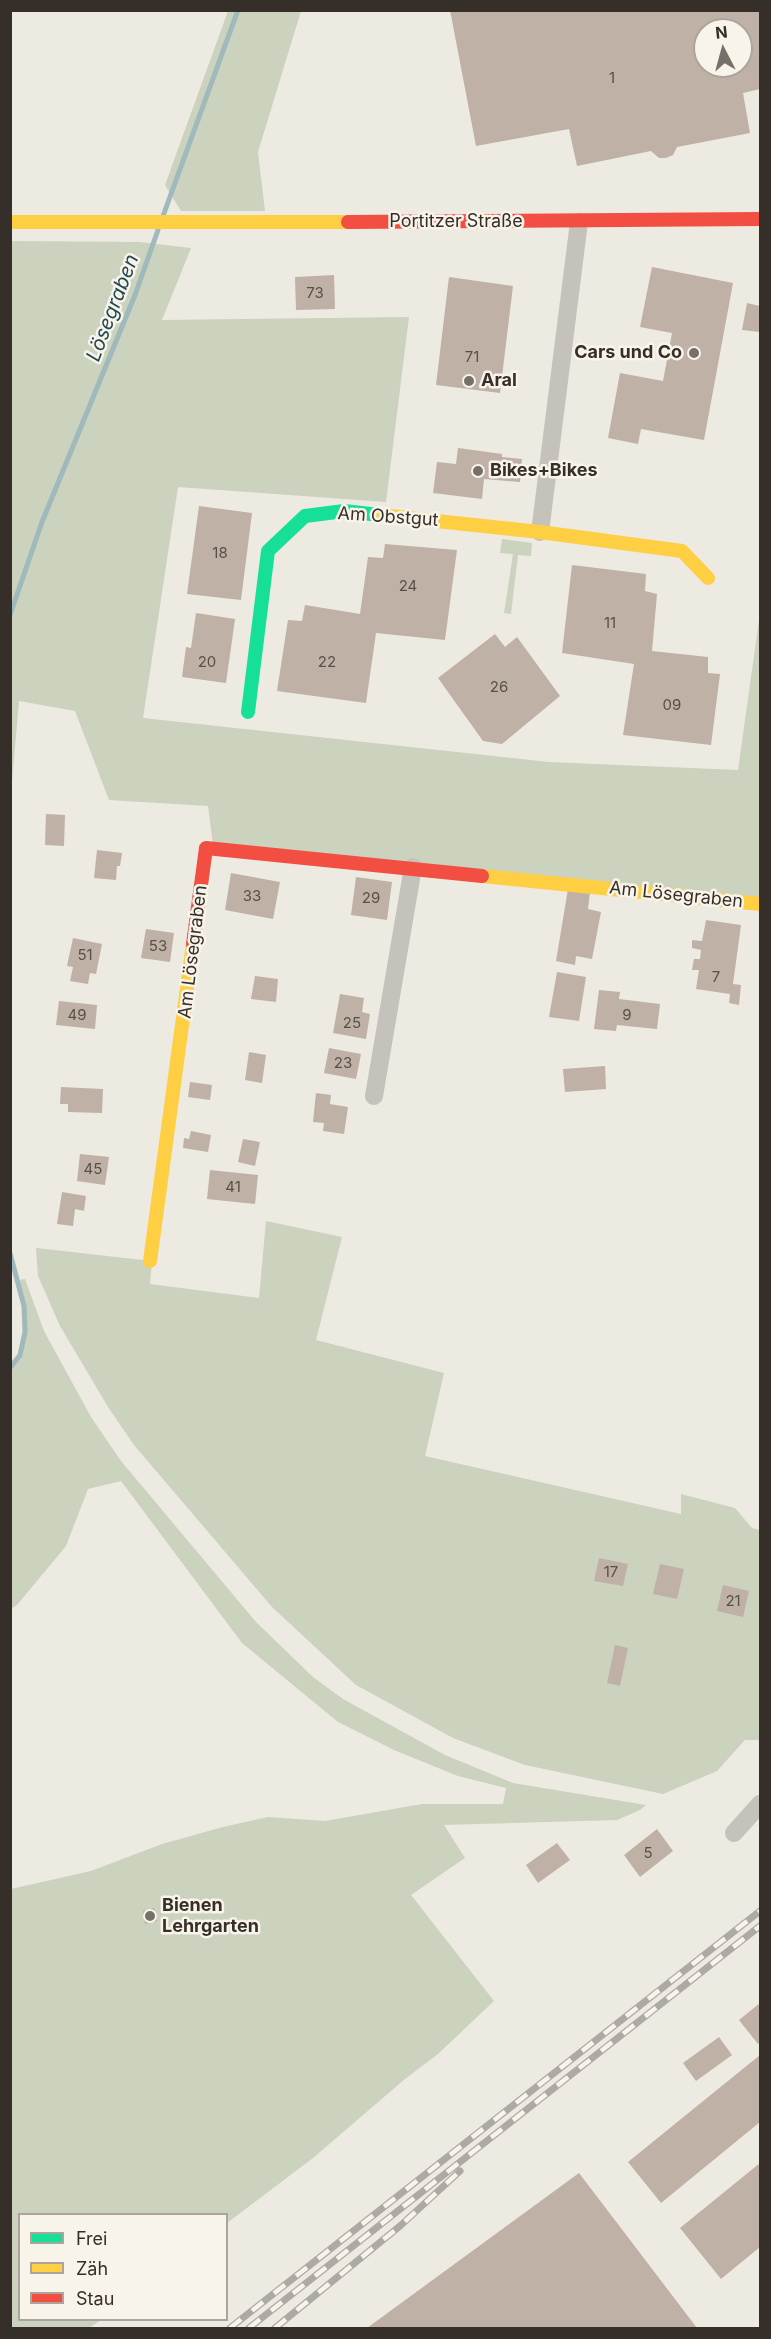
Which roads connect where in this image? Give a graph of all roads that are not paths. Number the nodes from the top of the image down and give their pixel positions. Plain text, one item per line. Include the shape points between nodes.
1 (760, 219) edge
2 (10, 222) edge
3 (579, 222) junction
4 (540, 532) junction
5 (708, 578) dead end
6 (248, 712) dead end
7 (413, 867) junction
8 (760, 904) edge
9 (374, 1096) dead end
10 (150, 1261) dead end
11 (760, 1804) edge
12 (734, 1833) dead end

1 - 3 street, Portitzer Straße
2 - 3 street, Portitzer Straße
3 - 4 street
4 - 5 street, Am Obstgut via 682,551
4 - 6 street, Am Obstgut via 344,511 305,516 268,551
7 - 8 street, Am Lösegraben
7 - 9 street
7 - 10 street, Am Lösegraben via 206,848 165,1214
11 - 12 street

